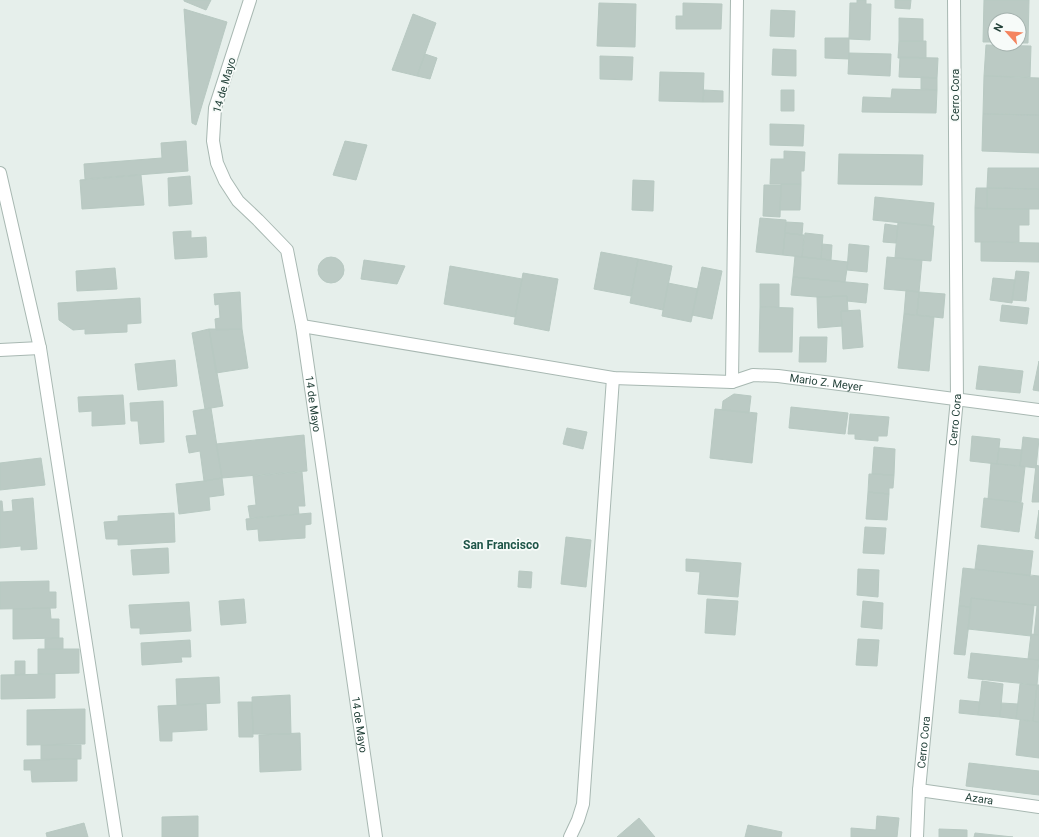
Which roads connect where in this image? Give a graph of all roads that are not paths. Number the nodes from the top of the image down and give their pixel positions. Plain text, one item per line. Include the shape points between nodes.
1 (250, 0) edge
2 (737, 0) edge
3 (954, 0) edge
4 (0, 173) edge
5 (302, 326) junction
6 (40, 348) junction
7 (0, 350) edge
8 (613, 378) junction
9 (732, 382) junction
10 (957, 399) junction
11 (1039, 410) edge
12 (919, 790) junction
13 (1039, 807) edge
14 (116, 837) edge
15 (376, 837) edge
16 (570, 837) edge
17 (917, 837) edge

1 - 5 street, 14 de Mayo via 215,108 213,140 217,163 238,201 287,250
2 - 9 street
3 - 10 street, Cerro Cora
4 - 6 street
5 - 8 street, Mario Z. Meyer
5 - 15 street, 14 de Mayo
6 - 7 street
6 - 14 street
8 - 9 street, Mario Z. Meyer
8 - 16 street via 583,804
9 - 10 street, Mario Z. Meyer via 752,375 778,376
10 - 11 street, Mario Z. Meyer
10 - 12 street, Cerro Cora
12 - 13 street, Azara
12 - 17 street, Cerro Cora

